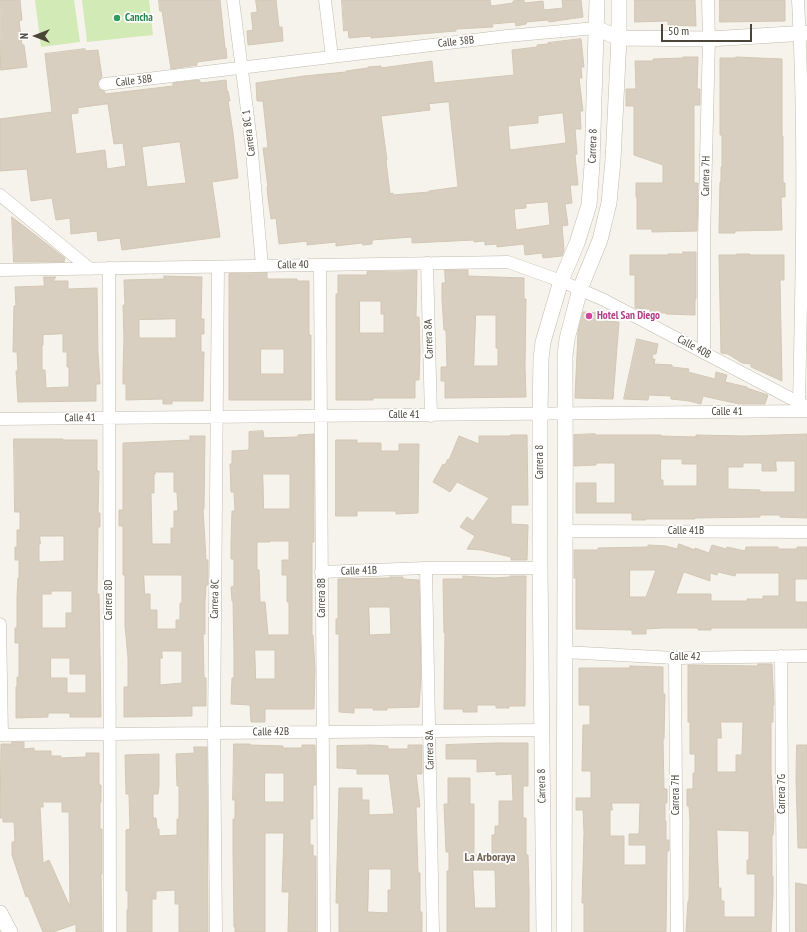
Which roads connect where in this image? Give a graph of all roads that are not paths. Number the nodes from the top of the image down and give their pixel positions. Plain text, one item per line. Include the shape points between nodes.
1 (233, 0) edge
2 (326, 0) edge
3 (596, 0) edge
4 (620, 0) edge
5 (708, 0) edge
6 (798, 0) edge
7 (596, 28) junction
8 (803, 34) edge
9 (619, 38) junction
10 (709, 39) junction
11 (332, 57) junction
12 (242, 68) junction
13 (104, 84) dead end
14 (0, 196) edge
15 (427, 263) junction
16 (320, 264) junction
17 (218, 266) junction
18 (262, 266) junction
19 (90, 268) junction
20 (109, 268) junction
21 (0, 270) edge
22 (561, 281) junction
23 (580, 289) junction
24 (704, 352) junction
25 (804, 407) edge
26 (565, 413) junction
27 (540, 414) junction
28 (321, 415) junction
29 (217, 416) junction
30 (431, 416) junction
31 (110, 417) junction
32 (0, 419) edge
33 (566, 531) junction
34 (807, 532) edge
35 (426, 568) junction
36 (540, 568) junction
37 (322, 572) junction
38 (0, 624) edge
39 (564, 652) junction
40 (781, 656) junction
41 (807, 656) edge
42 (675, 658) junction
43 (541, 730) junction
44 (430, 731) junction
45 (322, 732) junction
46 (214, 733) junction
47 (109, 734) junction
48 (1, 735) edge
49 (0, 913) edge
50 (10, 932) edge
51 (110, 932) edge
52 (216, 932) edge
53 (324, 932) edge
54 (434, 932) edge
55 (544, 932) edge
56 (564, 932) edge
57 (677, 932) edge
58 (783, 932) edge

1 - 12 street, Carrera 8C 1
2 - 11 street
3 - 7 street, Carrera 8
4 - 9 street, Carrera 8
5 - 10 street, Carrera 7H
6 - 8 street
7 - 9 street, Calle 38B
7 - 11 street, Calle 38B
7 - 22 street, Carrera 8 via 589,205
8 - 10 street, Calle 38B
8 - 25 street
9 - 10 street, Calle 38B
9 - 23 street, Carrera 8 via 609,203 600,240
10 - 24 street, Carrera 7H
11 - 12 street, Calle 38B
12 - 13 street, Calle 38B
12 - 18 street, Carrera 8C 1
14 - 19 street
15 - 16 street, Calle 40
15 - 22 street, Calle 40 via 508,262
15 - 30 street, Carrera 8A
16 - 18 street, Calle 40
16 - 28 street, Carrera 8B
17 - 18 street, Calle 40
17 - 20 street, Calle 40
17 - 29 street, Carrera 8C
19 - 20 street, Calle 40
19 - 21 street, Calle 40
20 - 31 street, Carrera 8D
22 - 23 street, Calle 40
22 - 27 street, Carrera 8 via 541,359
23 - 24 street, Calle 40B
23 - 26 street, Carrera 8 via 567,339
24 - 25 street, Calle 40B
25 - 26 street, Calle 41
26 - 27 street, Calle 41
26 - 33 street, Carrera 8
27 - 30 street, Calle 41
27 - 36 street, Carrera 8
28 - 29 street, Calle 41
28 - 30 street, Calle 41
28 - 37 street, Carrera 8B
29 - 31 street, Calle 41
29 - 46 street, Carrera 8C
31 - 32 street, Calle 41
31 - 47 street, Carrera 8D
33 - 34 street, Calle 41B
33 - 39 street, Carrera 8
35 - 36 street, Calle 41B
35 - 37 street, Calle 41B
35 - 44 street, Carrera 8A
36 - 43 street, Carrera 8
37 - 45 street, Carrera 8B
38 - 48 street
39 - 42 street, Calle 42
39 - 56 street, Carrera 8
40 - 41 street, Calle 42
40 - 42 street, Calle 42
40 - 58 street, Carrera 7G
42 - 57 street, Carrera 7H
43 - 44 street, Calle 42B
43 - 55 street, Carrera 8
44 - 45 street, Calle 42B
44 - 54 street, Carrera 8A
45 - 46 street, Calle 42B
45 - 53 street, Carrera 8B
46 - 47 street, Calle 42B
46 - 52 street, Carrera 8C
47 - 48 street, Calle 42B
47 - 51 street, Carrera 8D
49 - 50 street

